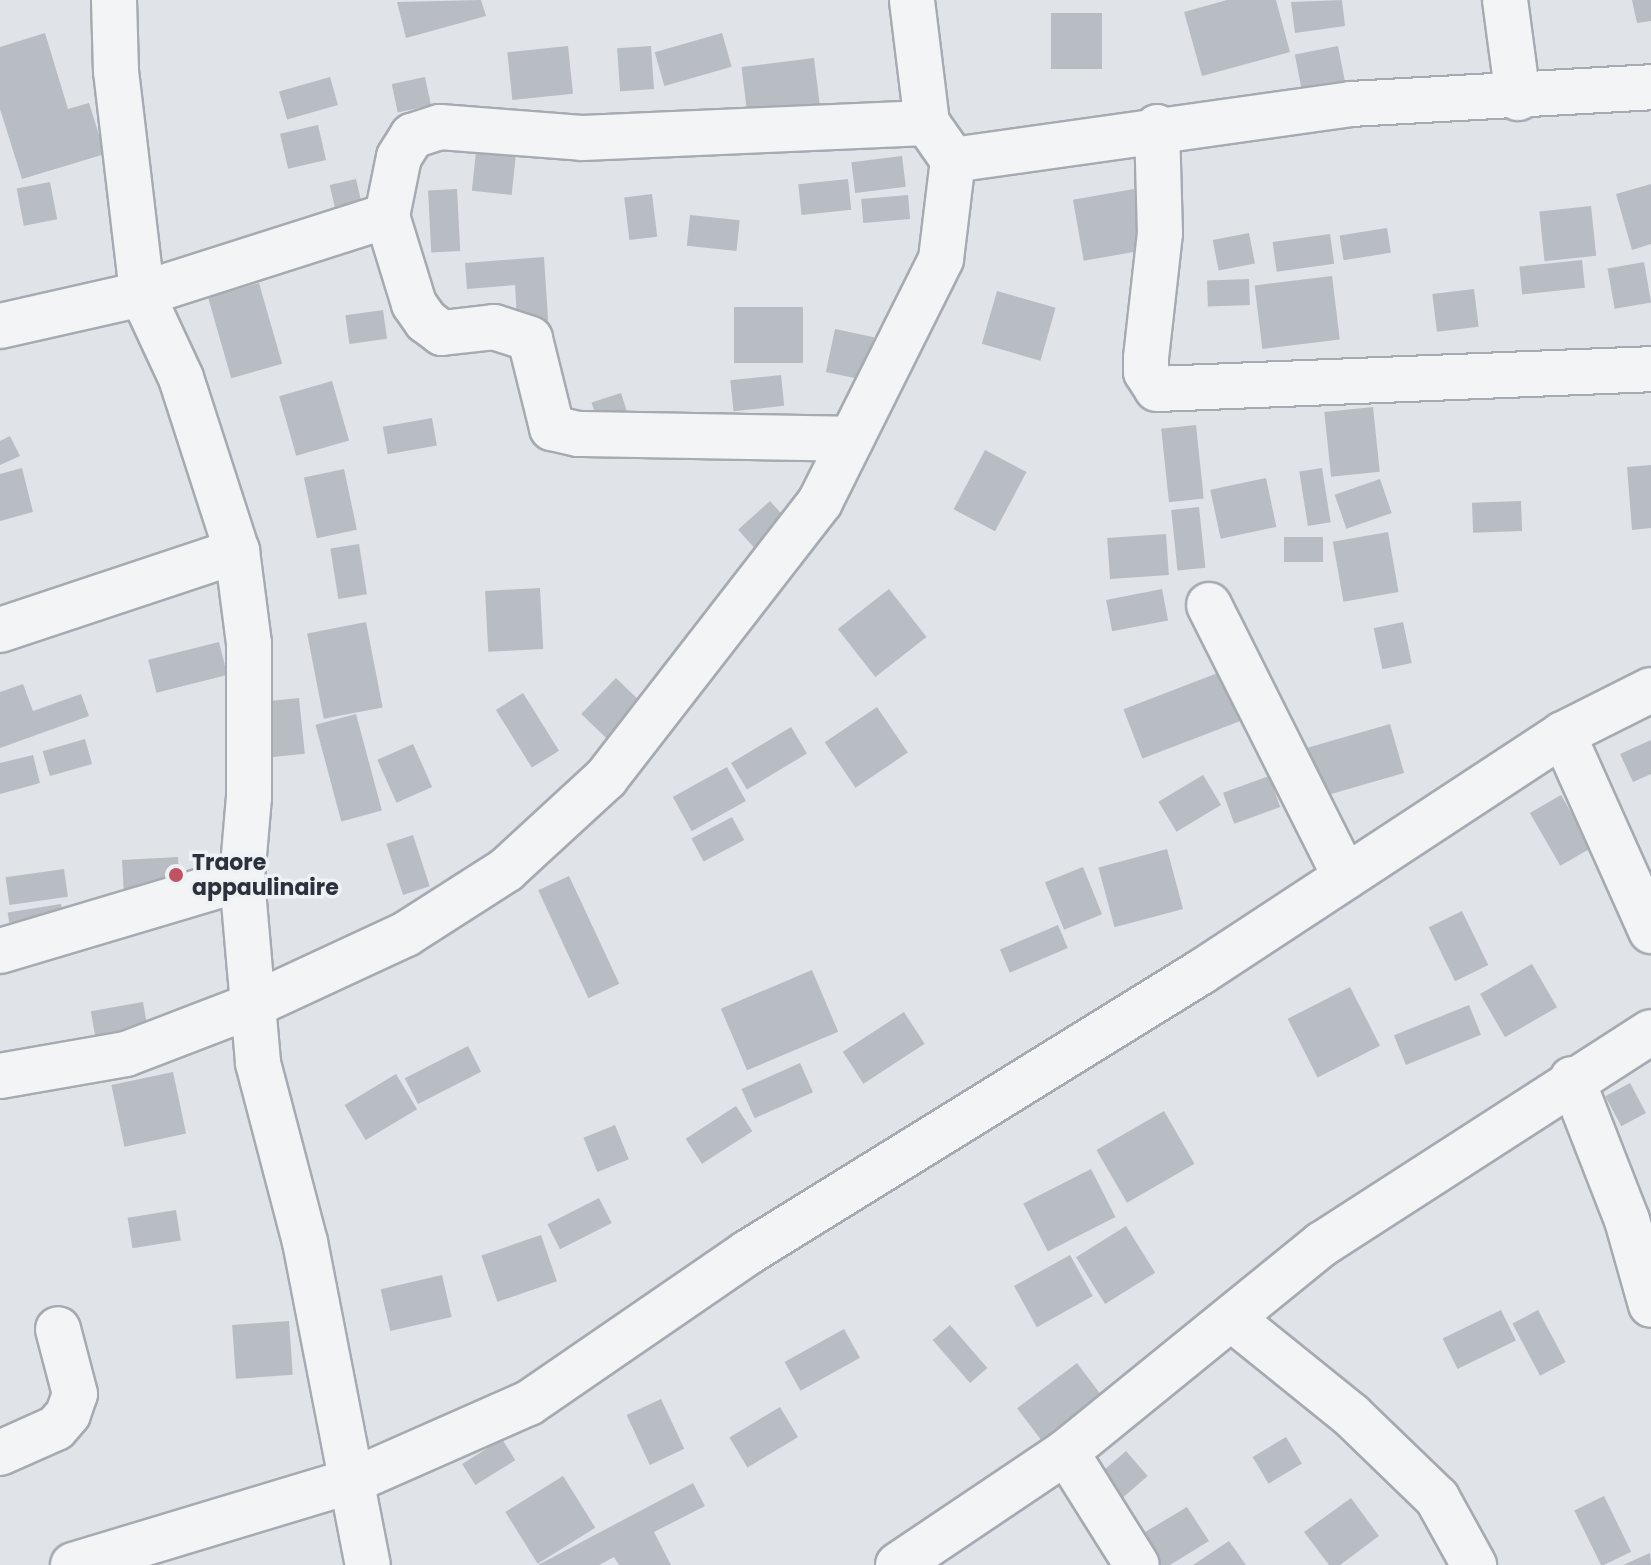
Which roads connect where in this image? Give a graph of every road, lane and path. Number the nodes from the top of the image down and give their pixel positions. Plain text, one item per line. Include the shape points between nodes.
1 (114, 0) edge
2 (912, 0) edge
3 (1505, 0) edge
4 (1651, 87) edge
5 (1518, 98) junction
6 (927, 123) junction
7 (1157, 127) junction
8 (953, 160) junction
9 (387, 216) junction
10 (142, 294) junction
11 (0, 326) edge
12 (1651, 369) edge
13 (851, 439) junction
14 (237, 551) junction
15 (1209, 605) dead end
16 (0, 630) edge
17 (1651, 690) edge
18 (1563, 734) junction
19 (1345, 877) junction
20 (242, 879) junction
21 (1651, 931) edge
22 (0, 951) edge
23 (251, 1006) junction
24 (1651, 1032) edge
25 (0, 1076) edge
26 (1572, 1079) junction
27 (1639, 1216) edge
28 (1651, 1305) edge
29 (1232, 1319) junction
30 (58, 1329) dead end
31 (1066, 1452) junction
32 (0, 1453) edge
33 (352, 1481) junction
34 (76, 1565) edge
35 (368, 1565) edge
36 (898, 1565) edge
37 (1137, 1565) edge
38 (1474, 1565) edge

1 - 10 street via 116,71
2 - 6 street
3 - 5 street
4 - 5 street
5 - 7 street via 1351,104
6 - 8 street
6 - 9 street via 582,138 440,127 412,136 399,157
7 - 8 street
7 - 12 street via 1160,233 1146,372 1157,389
8 - 13 street via 941,259
9 - 10 street
9 - 13 street via 414,304 426,321 442,333 494,327 530,339 552,428 578,434
10 - 11 street
10 - 14 street via 181,378
13 - 23 street via 803,526 606,778 506,870 431,918
14 - 16 street
14 - 20 street via 249,659 249,797
15 - 19 street
17 - 18 street
18 - 19 street
18 - 21 street
19 - 33 street via 747,1253 529,1403
20 - 22 street
20 - 23 street
23 - 25 street via 126,1054
23 - 33 street via 258,1063 305,1242
24 - 26 street
26 - 27 street
26 - 29 street via 1322,1244
27 - 28 street
29 - 31 street via 1089,1428
29 - 38 street via 1351,1415 1437,1498
30 - 32 street via 75,1394 68,1414 56,1428
31 - 36 street
31 - 37 street
33 - 34 street
33 - 35 street

